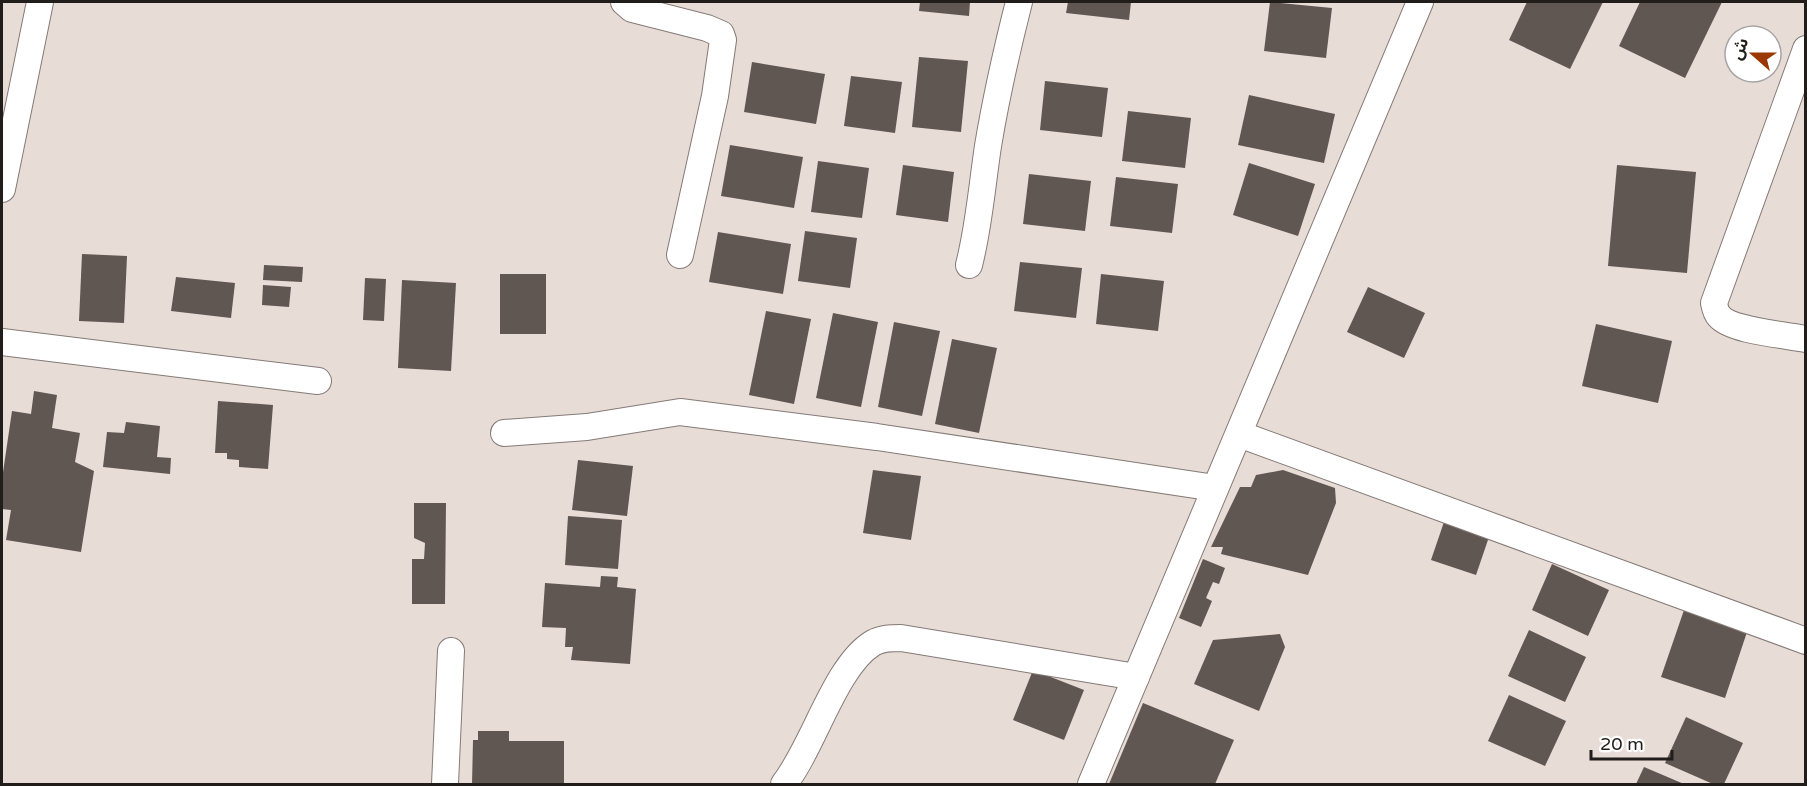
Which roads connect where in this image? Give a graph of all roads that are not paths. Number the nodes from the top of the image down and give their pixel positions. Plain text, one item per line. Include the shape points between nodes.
1 (40, 2) edge
2 (624, 2) edge
3 (1019, 2) edge
4 (1420, 2) edge
5 (1806, 50) edge
6 (5, 153) edge
7 (2, 189) edge
8 (680, 255) dead end
9 (969, 265) dead end
10 (1806, 339) edge
11 (2, 342) edge
12 (318, 381) dead end
13 (504, 433) dead end
14 (1239, 434) junction
15 (1215, 488) junction
16 (1806, 641) edge
17 (451, 651) dead end
18 (1136, 677) junction
19 (445, 784) edge
20 (784, 784) edge
21 (1091, 784) edge

1 - 6 street
2 - 8 street via 632,9 707,28 721,34 723,40 716,96
3 - 9 street via 988,145
4 - 14 street
5 - 10 street via 1714,303 1724,321
6 - 7 street
11 - 12 street
13 - 15 street via 587,427 680,412
14 - 15 street
14 - 16 street
15 - 18 street
17 - 19 street
18 - 20 street via 887,638 874,642 844,675 798,766
18 - 21 street

